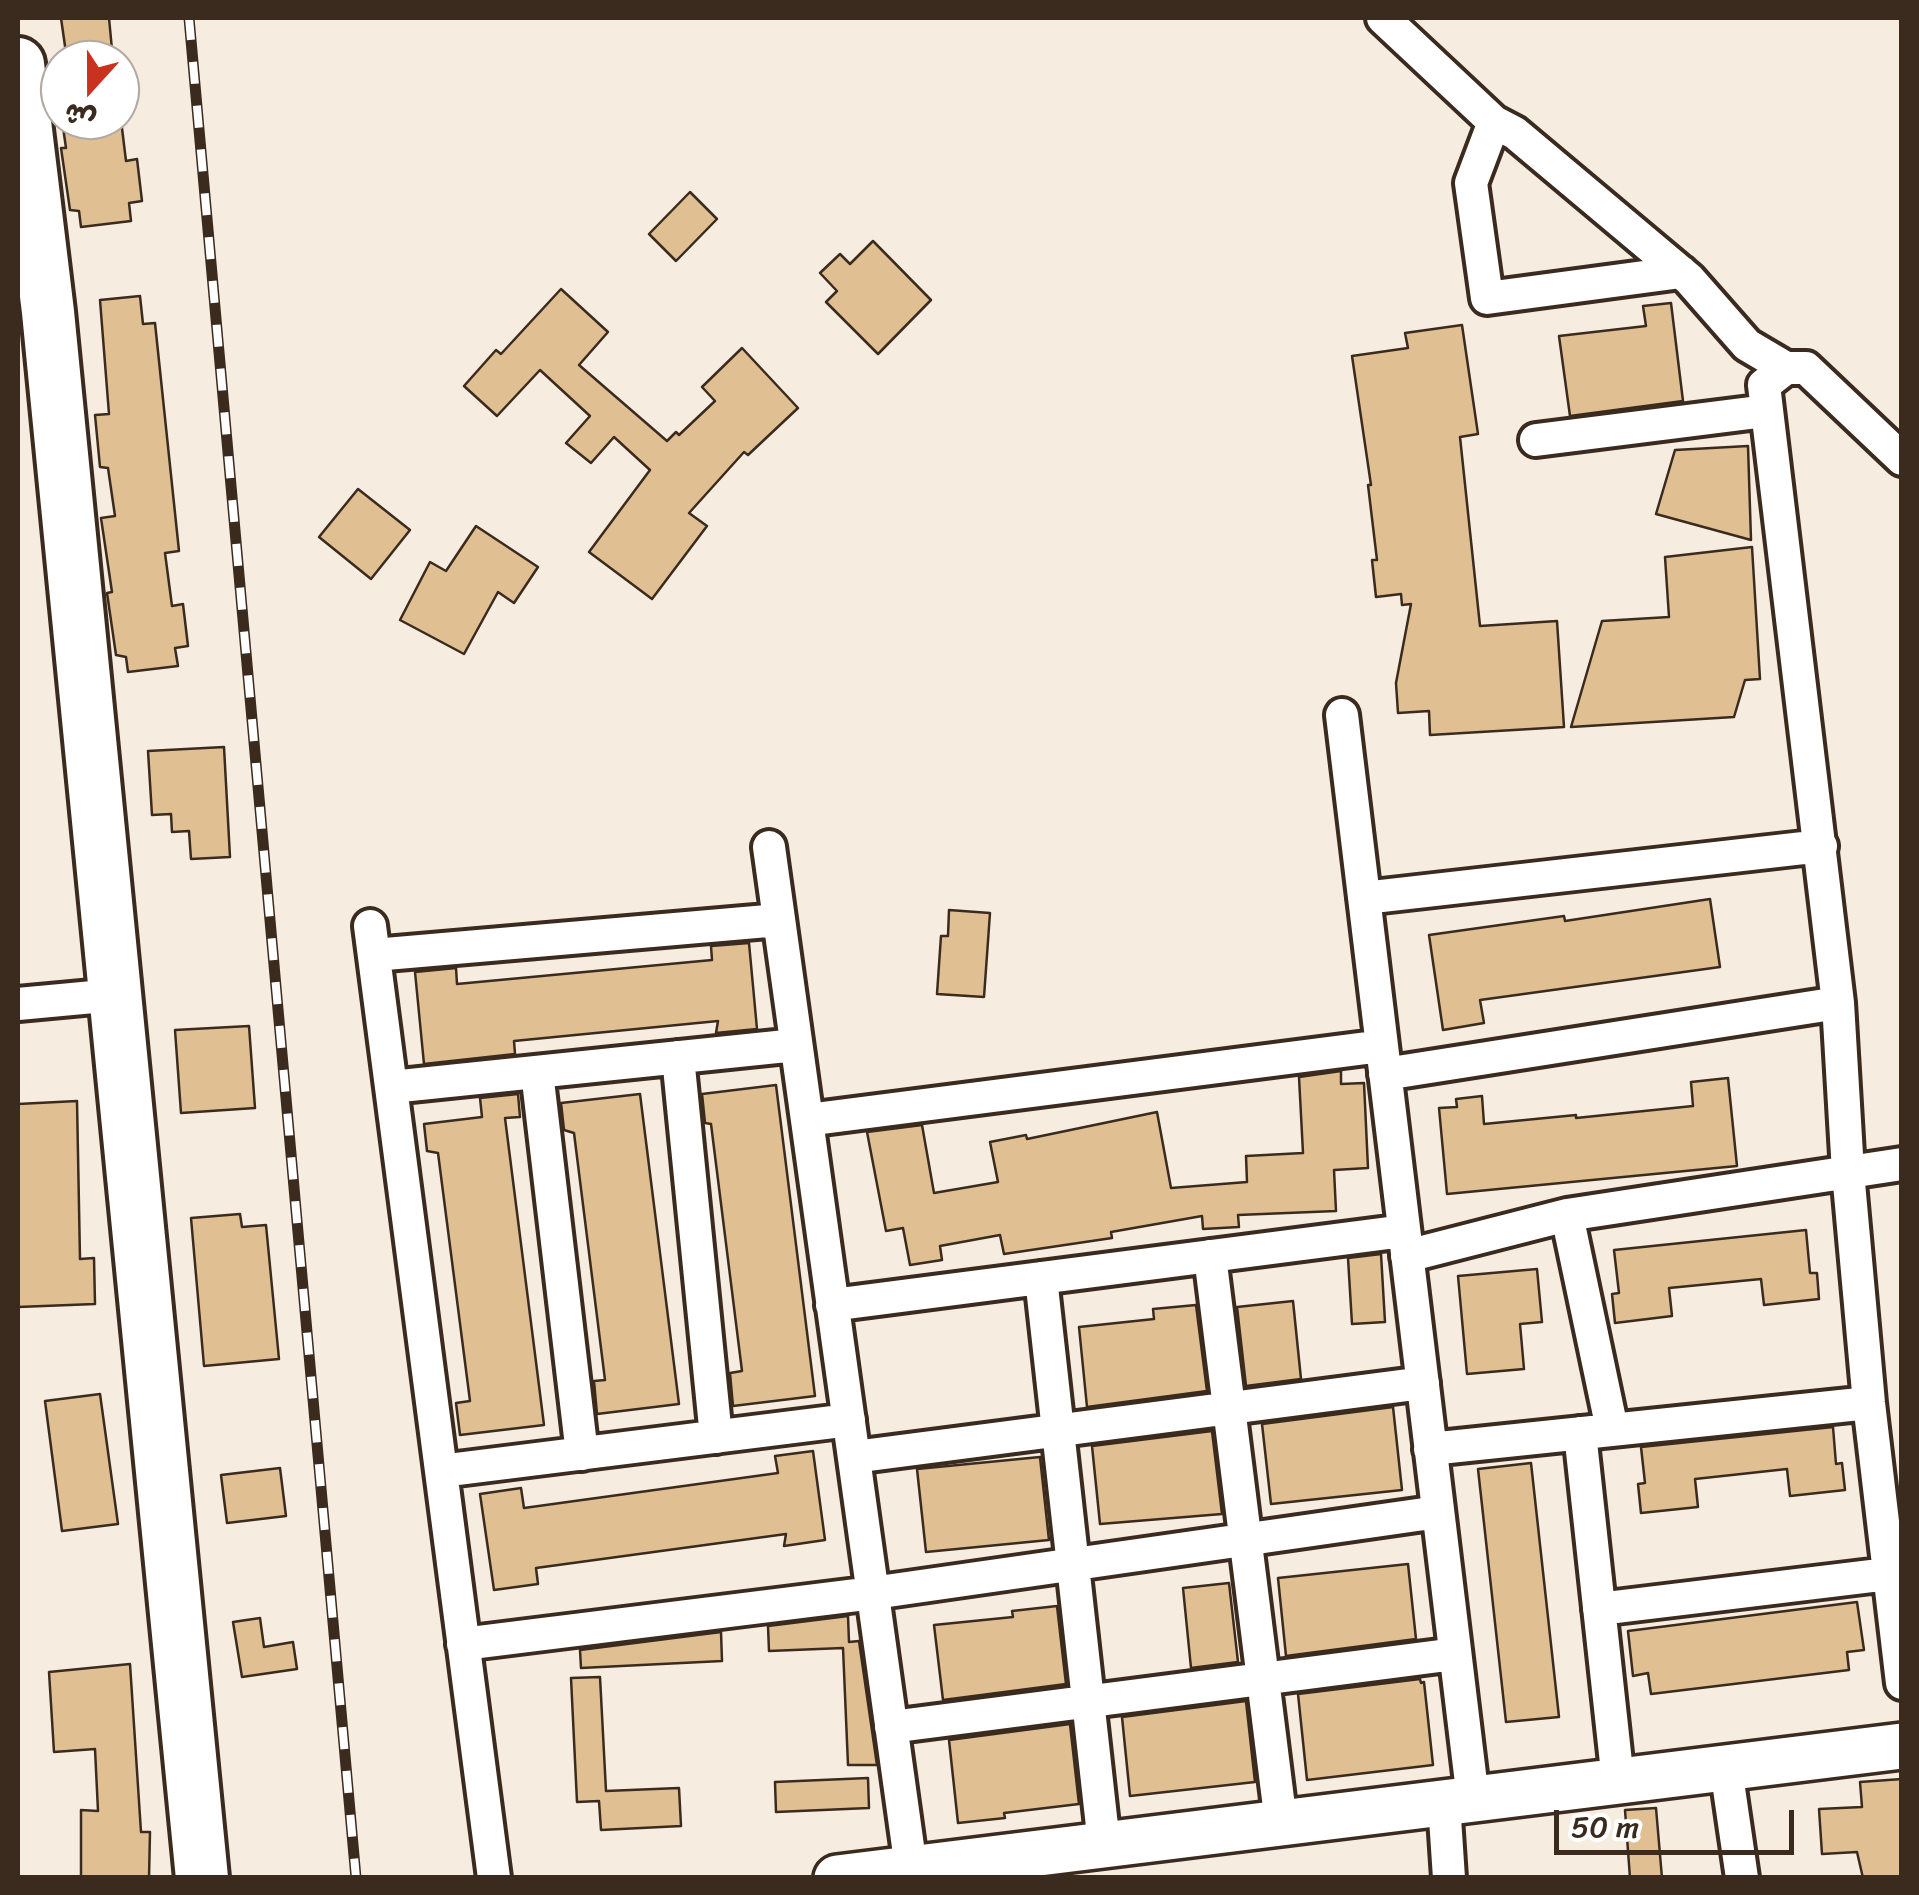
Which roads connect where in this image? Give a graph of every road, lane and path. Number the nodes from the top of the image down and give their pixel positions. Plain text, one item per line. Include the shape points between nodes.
1 (1384, 18) edge
2 (18, 64) edge
3 (1494, 122) junction
4 (1680, 272) junction
5 (28, 318) edge
6 (1786, 368) junction
7 (1766, 411) junction
8 (1536, 440) dead end
9 (1902, 459) edge
10 (1342, 715) dead end
11 (1820, 846) junction
12 (768, 847) dead end
13 (1364, 898) junction
14 (779, 920) junction
15 (100, 995) junction
16 (18, 1004) edge
17 (1838, 1004) junction
18 (796, 1044) junction
19 (678, 1057) junction
20 (1384, 1060) junction
21 (536, 1072) junction
22 (391, 1087) junction
23 (807, 1120) junction
24 (1902, 1164) edge
25 (1848, 1172) junction
26 (1568, 1215) junction
27 (1406, 1243) junction
28 (1210, 1256) junction
29 (1041, 1278) junction
30 (832, 1305) junction
31 (1422, 1383) junction
32 (1869, 1403) junction
33 (1229, 1408) junction
34 (849, 1420) junction
35 (1058, 1430) junction
36 (1596, 1431) junction
37 (716, 1437) junction
38 (1430, 1448) junction
39 (582, 1454) junction
40 (854, 1456) junction
41 (441, 1471) junction
42 (1438, 1512) junction
43 (1246, 1540) junction
44 (1073, 1564) junction
45 (1888, 1574) junction
46 (872, 1592) junction
47 (1599, 1609) junction
48 (464, 1644) junction
49 (1455, 1654) junction
50 (1263, 1680) junction
51 (1902, 1683) edge
52 (1088, 1702) junction
53 (891, 1728) junction
54 (1902, 1746) edge
55 (1726, 1768) junction
56 (1618, 1781) junction
57 (1458, 1801) junction
58 (1281, 1823) junction
59 (1104, 1844) junction
60 (911, 1868) junction
61 (182, 1878) edge
62 (202, 1878) edge
63 (494, 1878) edge
64 (837, 1878) edge
65 (1449, 1878) edge
66 (1742, 1878) edge

1 - 3 street
2 - 5 highway
3 - 4 street via 1515,132
3 - 4 street via 1471,182 1487,298
4 - 6 street via 1747,346
5 - 15 highway via 37,539
6 - 7 street via 1764,385
6 - 9 street via 1806,368
7 - 8 street
7 - 11 street
10 - 13 street
11 - 13 street
11 - 17 street
12 - 14 street
13 - 20 street
14 - 18 street
14 - 22 street via 372,940
15 - 16 street
15 - 61 highway
15 - 62 highway
17 - 20 street
17 - 25 street
18 - 19 street
18 - 23 street
19 - 21 street
19 - 37 street
20 - 23 street
20 - 27 street
21 - 22 street
21 - 39 street
22 - 41 street
23 - 30 street
24 - 25 street
25 - 26 street
25 - 32 street
26 - 27 street
26 - 36 street
27 - 28 street
27 - 31 street
28 - 29 street
28 - 33 street
29 - 30 street
29 - 35 street
30 - 34 street
31 - 33 street
31 - 38 street
32 - 36 street
32 - 45 street
33 - 35 street
33 - 43 street
34 - 37 street
34 - 40 street
35 - 40 street
35 - 44 street
36 - 38 street
36 - 47 street
37 - 39 street
38 - 42 street
39 - 41 street
40 - 46 street
41 - 48 street
42 - 43 street
42 - 49 street
43 - 44 street
43 - 50 street
44 - 46 street
44 - 52 street
45 - 47 street
45 - 51 street
46 - 48 street
46 - 53 street
47 - 56 street
48 - 63 street
49 - 50 street
49 - 57 street
50 - 52 street
50 - 58 street
52 - 53 street
52 - 59 street
53 - 60 street
54 - 55 main road
55 - 56 main road
55 - 66 street
56 - 57 main road
57 - 58 main road
57 - 65 street
58 - 59 main road
59 - 60 main road
60 - 64 main road

